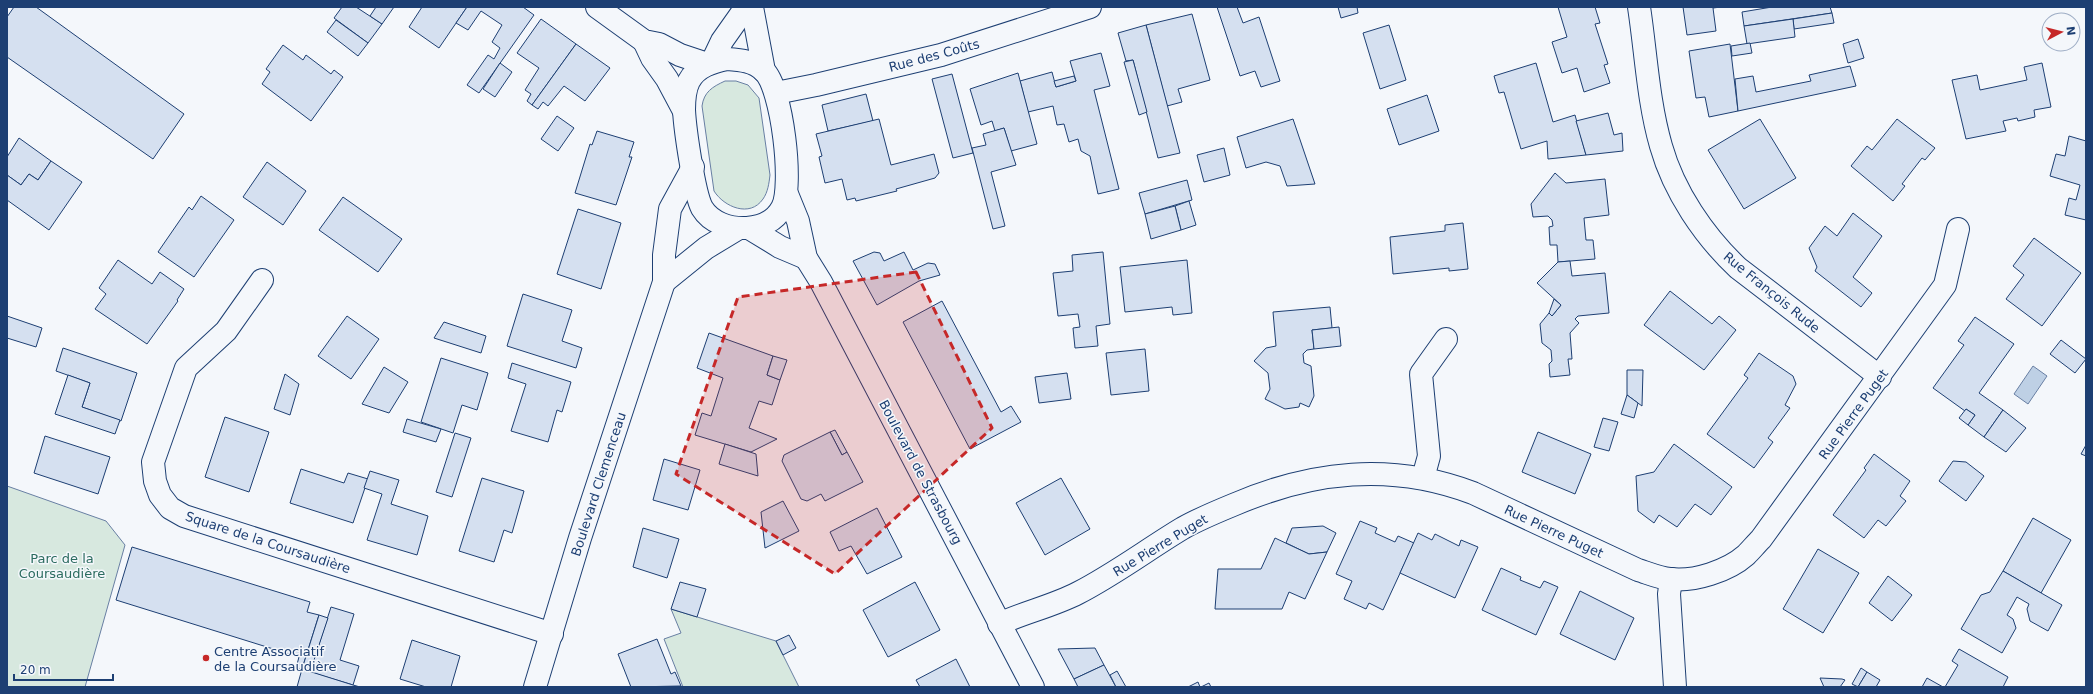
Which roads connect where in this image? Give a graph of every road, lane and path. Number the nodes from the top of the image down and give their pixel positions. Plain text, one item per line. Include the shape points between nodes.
1 (598, 7) edge
2 (746, 7) edge
3 (752, 7) edge
4 (1090, 7) edge
5 (1639, 7) edge
6 (644, 41) junction
7 (710, 63) junction
8 (764, 71) junction
9 (776, 93) junction
10 (684, 111) junction
11 (692, 167) junction
12 (787, 194) junction
13 (744, 228) junction
14 (1958, 229) dead end
15 (806, 258) junction
16 (262, 280) dead end
17 (664, 282) junction
18 (1446, 340) dead end
19 (1880, 377) junction
20 (1423, 478) junction
21 (1672, 579) junction
22 (999, 624) junction
23 (552, 634) junction
24 (535, 687) edge
25 (1033, 687) edge
26 (1675, 687) edge

1 - 6 street
2 - 7 street
3 - 8 street
4 - 9 street, Rue des Coûts via 941,55
5 - 19 street, Rue François Rude via 1654,116 1661,146 1669,168 1696,220 1718,249 1738,268
6 - 7 street
6 - 10 street
7 - 8 street via 728,59 743,60
7 - 10 street via 690,80 685,93
8 - 9 street
9 - 12 street via 780,109
10 - 11 street
11 - 13 street via 696,193 712,219 722,224
11 - 17 street, Boulevard Clemenceau via 670,209 664,256
12 - 13 street via 783,207 775,218 763,225
12 - 15 street, Boulevard de Strasbourg via 798,221
13 - 15 street
13 - 17 street via 706,248
14 - 19 street, Rue Pierre Puget via 1945,285
15 - 22 street, Boulevard de Strasbourg via 825,289
16 - 23 street, Square de la Coursaudière via 226,331 186,368 153,462 160,495 170,508 184,516
17 - 23 street, Boulevard Clemenceau via 580,538
18 - 20 street via 1421,374 1429,456
19 - 21 street, Rue Pierre Puget via 1761,539 1745,556 1730,566 1711,573
20 - 21 street, Rue Pierre Puget via 1447,483 1473,493 1638,570
20 - 22 street, Rue Pierre Puget via 1342,474 1252,496 1185,527 1077,594 1019,614
21 - 26 street via 1670,594
22 - 25 street, Boulevard de Strasbourg
23 - 24 street, Boulevard Clemenceau

